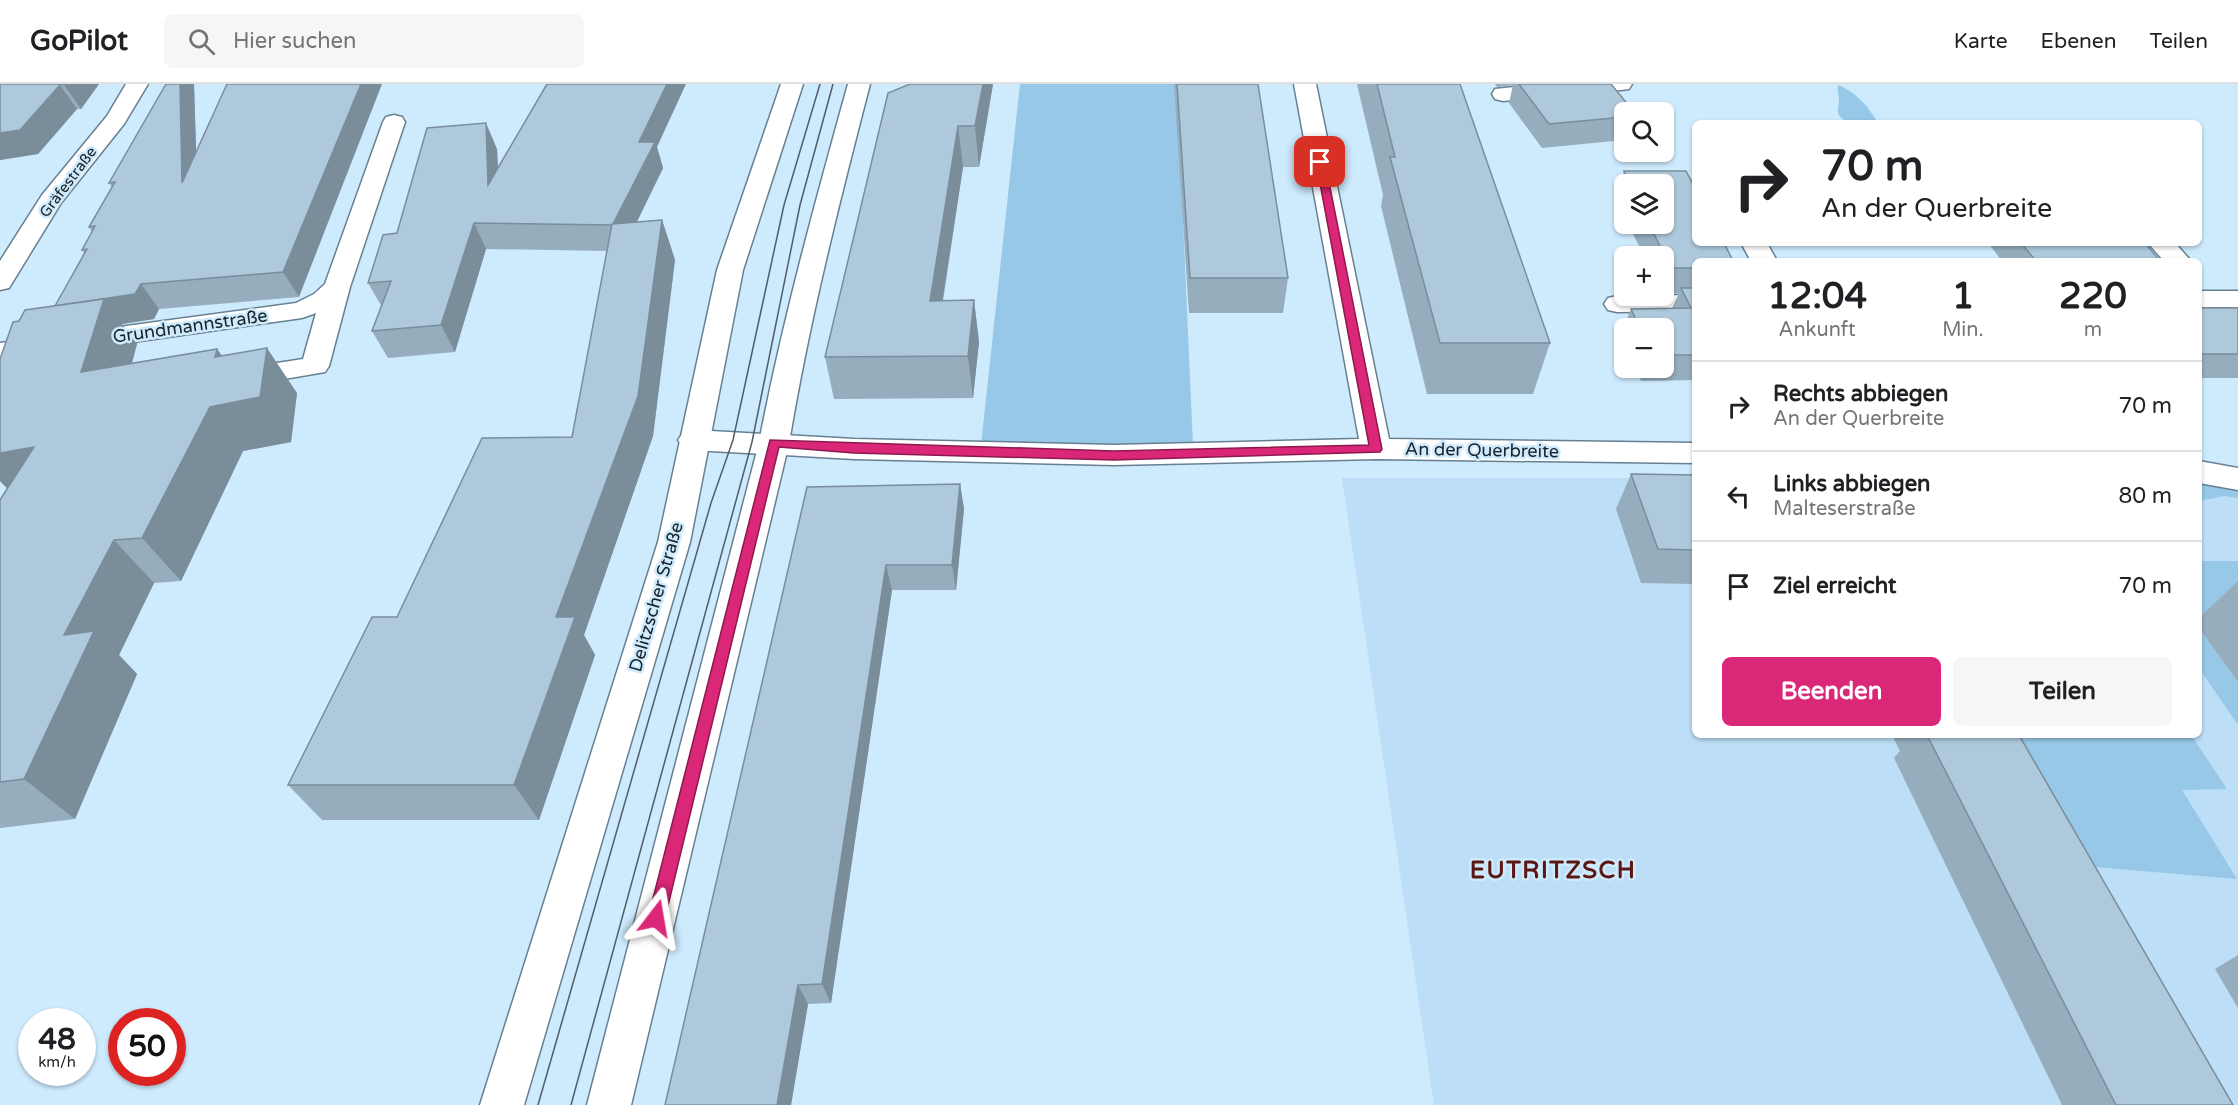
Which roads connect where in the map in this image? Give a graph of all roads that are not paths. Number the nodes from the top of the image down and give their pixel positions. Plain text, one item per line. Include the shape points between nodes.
1 (137, 84) edge
2 (792, 84) edge
3 (859, 84) edge
4 (1305, 84) edge
5 (1621, 84) edge
6 (1503, 94) dead end
7 (394, 122) dead end
8 (2164, 246) edge
9 (2175, 258) edge
10 (0, 282) edge
11 (337, 287) junction
12 (1674, 303) edge
13 (1692, 303) edge
14 (0, 352) edge
15 (214, 381) edge
16 (693, 440) junction
17 (774, 443) junction
18 (1376, 449) junction
19 (1692, 453) edge
20 (2202, 473) edge
21 (2238, 479) edge
22 (501, 1105) edge
23 (609, 1105) edge

1 - 10 main road, Gräfestraße via 116,119 51,200
2 - 16 main road, Delitzscher Straße via 730,270
3 - 17 main road via 806,285
4 - 18 main road
5 - 6 main road
7 - 11 main road
8 - 9 main road
11 - 14 main road, Grundmannstraße via 323,300 302,310
11 - 15 main road via 315,366
12 - 13 main road
16 - 17 main road, An der Querbreite
16 - 22 main road, Delitzscher Straße via 674,542
17 - 18 main road, An der Querbreite via 1114,455
17 - 23 main road
18 - 19 main road, An der Querbreite
20 - 21 main road

